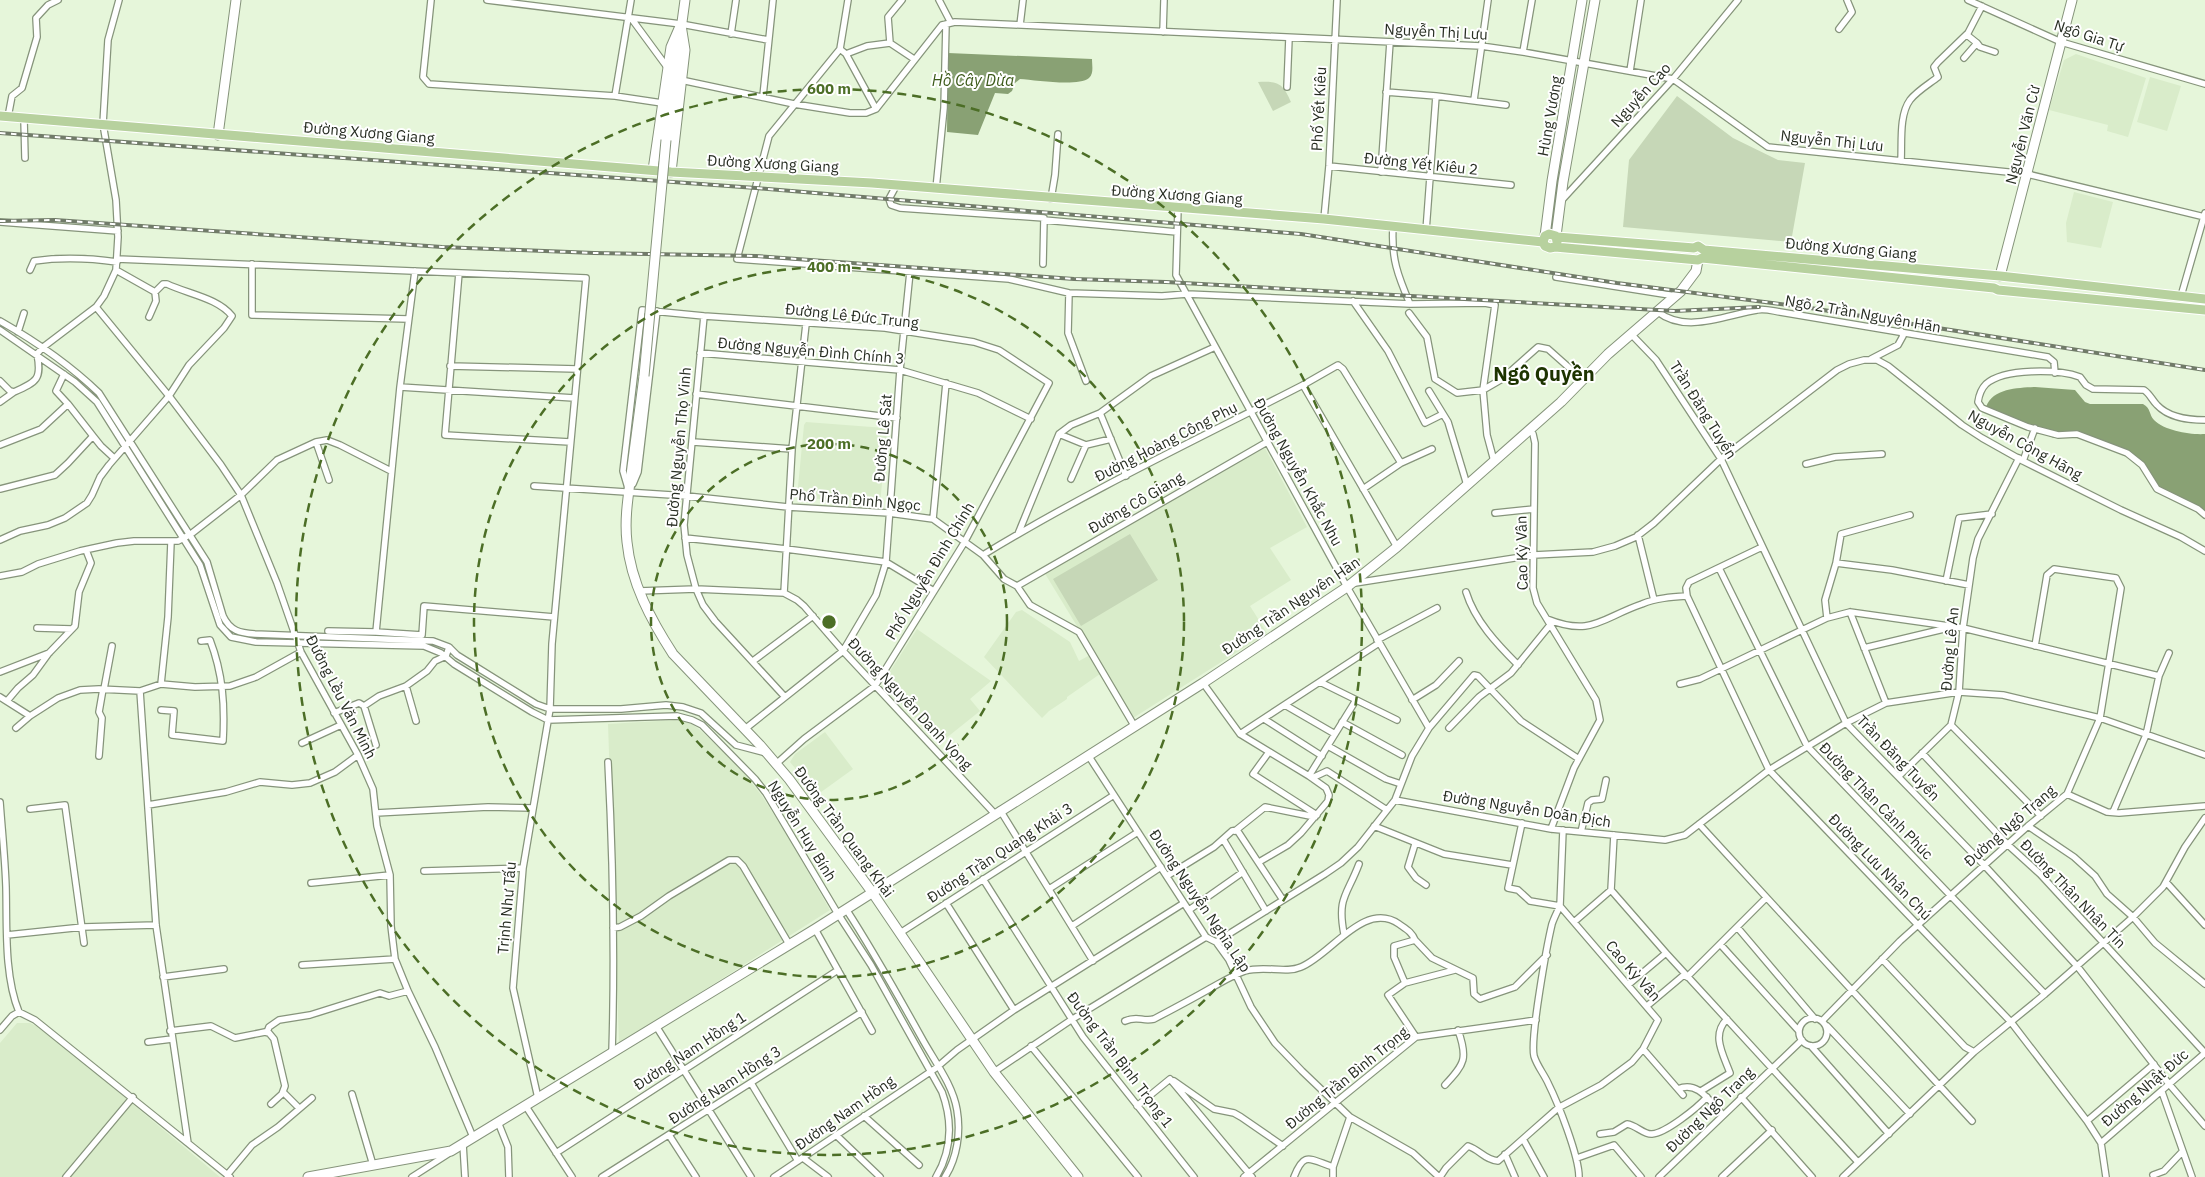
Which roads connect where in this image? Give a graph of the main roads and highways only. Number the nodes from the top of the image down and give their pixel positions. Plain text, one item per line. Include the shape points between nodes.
1 (236, 0) edge
2 (685, 0) edge
3 (1582, 0) edge
4 (1595, 0) edge
5 (2072, 0) edge
6 (681, 24) junction
7 (4, 117) edge
8 (218, 135) junction
9 (653, 170) junction
10 (671, 172) junction
11 (1552, 181) junction
12 (1563, 182) junction
13 (1544, 239) junction
14 (1556, 240) junction
15 (1699, 256) junction
16 (2000, 277) junction
17 (1998, 289) junction
18 (2180, 296) junction
19 (2205, 299) edge
20 (2178, 307) junction
21 (2205, 310) edge
22 (872, 892) junction
23 (312, 1177) edge
24 (1078, 1177) edge

1 - 8 main road
2 - 6 main road
3 - 11 main road, Hùng Vương
4 - 12 main road, Hùng Vương
5 - 16 main road, Nguyễn Văn Cừ
6 - 9 main road via 667,67
6 - 10 main road via 685,50
6 - 22 main road, Đường Trần Quang Khải, bridge via 629,492 627,542 634,575 639,591 673,654 768,753
7 - 8 main road, Đường Xương Giang
8 - 9 main road, Đường Xương Giang
9 - 10 main road, Đường Xương Giang
10 - 13 main road, Đường Xương Giang via 936,189
11 - 12 main road
11 - 13 main road, Hùng Vương
12 - 14 main road, Hùng Vương
13 - 14 main road via 1549,234
13 - 14 main road via 1547,248
14 - 15 main road, Đường Xương Giang
14 - 15 main road via 1700,247
15 - 16 main road, Đường Xương Giang
15 - 17 main road, Đường Xương Giang
15 - 22 main road, Đường Trần Nguyên Hãn via 1696,270 1676,296 1467,485 1350,585 1135,727
16 - 17 main road via 1992,281
16 - 18 main road, Đường Xương Giang
17 - 20 main road, Đường Xương Giang
18 - 19 main road, Đường Xương Giang
18 - 20 main road via 2185,302
20 - 21 main road, Đường Xương Giang
22 - 23 main road, Đường Trần Nguyên Hãn via 451,1151
22 - 24 main road, Đường Trần Quang Khải via 994,1072

